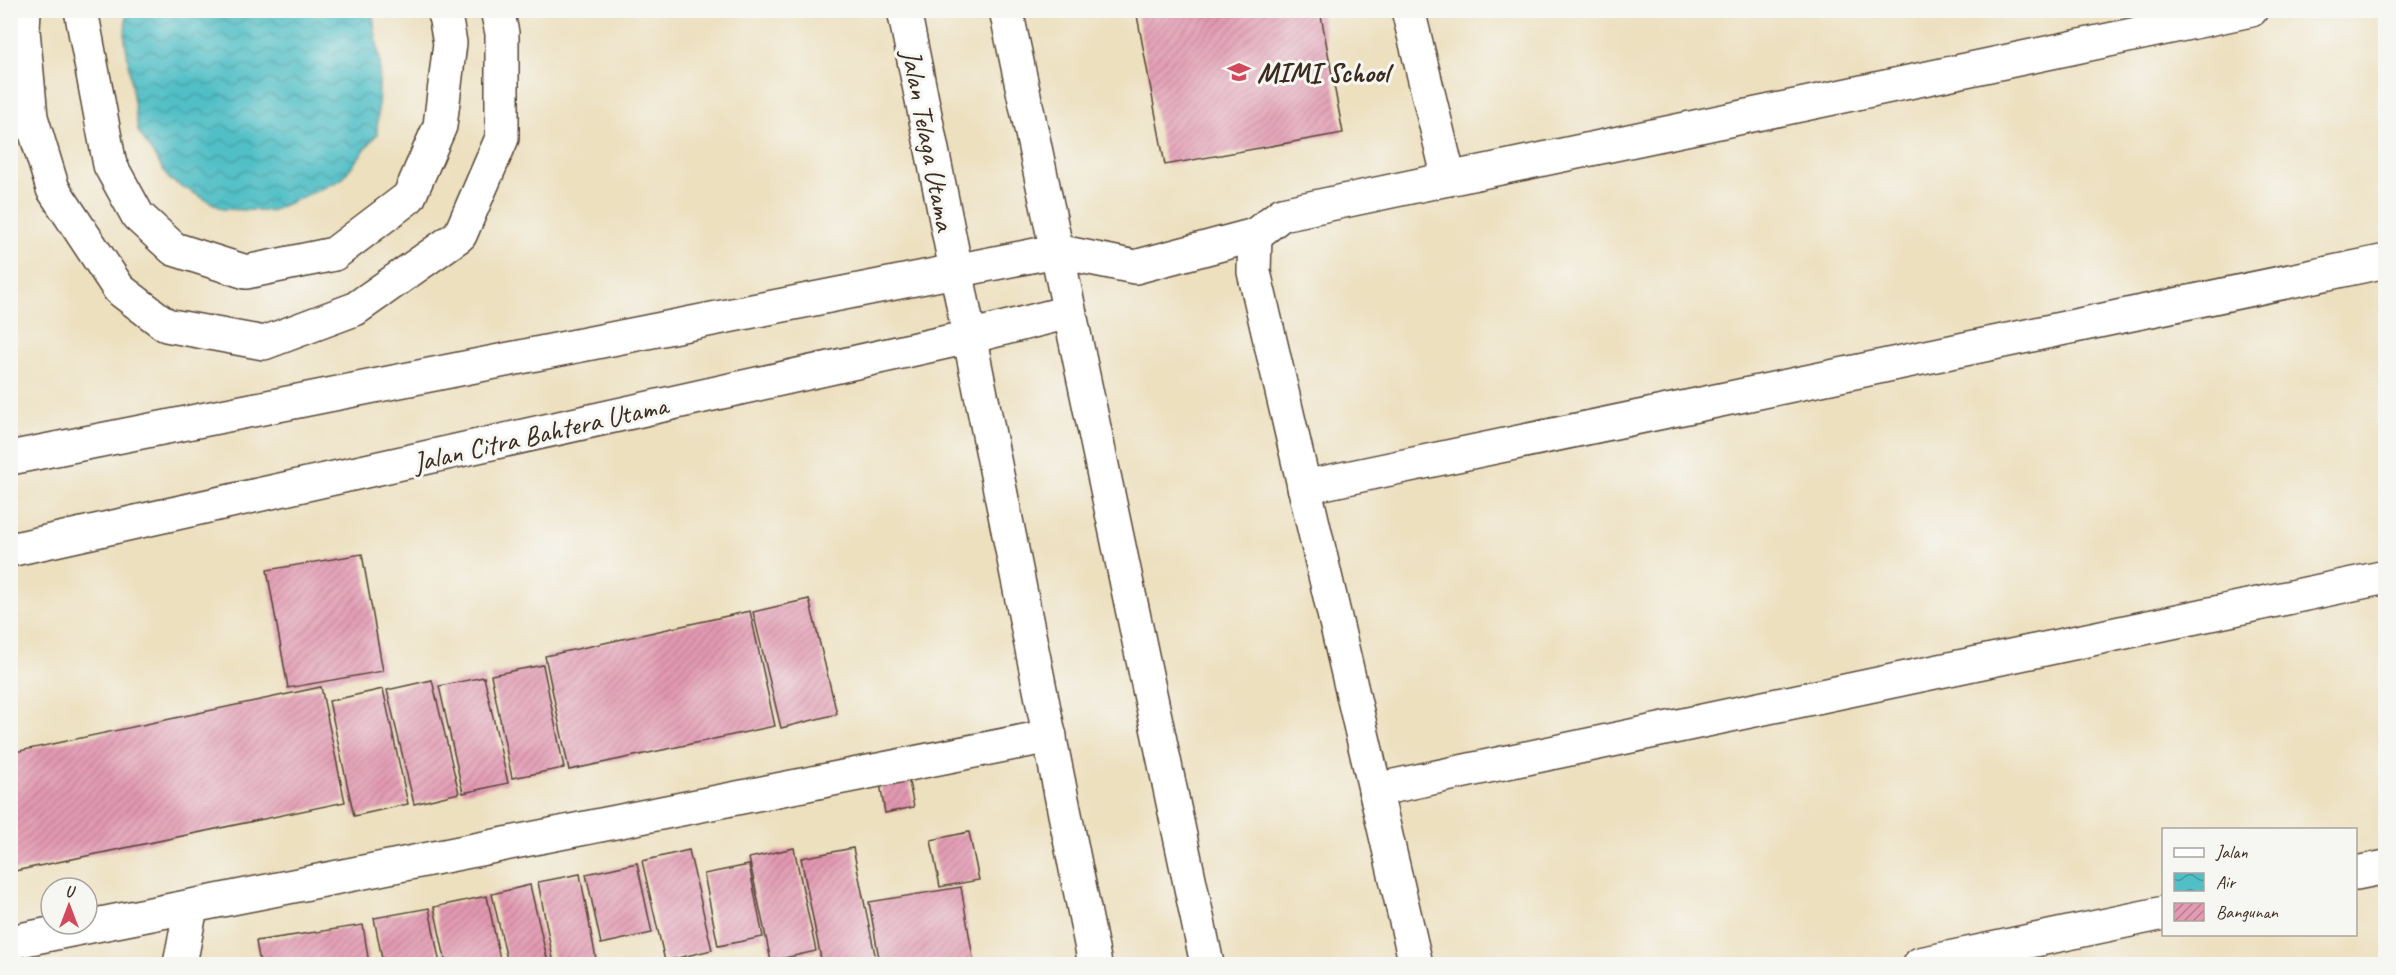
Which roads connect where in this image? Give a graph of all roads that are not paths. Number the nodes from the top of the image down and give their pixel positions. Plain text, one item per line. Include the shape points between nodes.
1 (24, 10) edge
2 (81, 10) edge
3 (444, 10) edge
4 (497, 10) edge
5 (903, 10) edge
6 (1006, 10) edge
7 (1408, 10) edge
8 (2251, 10) edge
9 (1449, 179) junction
10 (1255, 235) junction
11 (1056, 251) junction
12 (2385, 261) edge
13 (956, 270) junction
14 (1069, 312) junction
15 (969, 337) junction
16 (10, 458) edge
17 (1304, 487) junction
18 (10, 550) edge
19 (2385, 577) edge
20 (1050, 736) junction
21 (1375, 790) junction
22 (2385, 867) edge
23 (2357, 873) edge
24 (191, 908) junction
25 (2162, 913) edge
26 (10, 942) edge
27 (180, 964) edge
28 (1095, 964) edge
29 (1207, 964) edge
30 (1416, 964) edge
31 (1920, 964) edge

1 - 4 street via 31,117 53,189 118,289 166,325 264,343 355,309 460,234 502,138 502,33
2 - 3 street via 110,165 138,216 174,249 246,272 334,254 409,197 440,126 450,43
5 - 13 street, Jalan Telaga Utama
6 - 11 street
7 - 9 street
8 - 9 street
9 - 10 street via 1282,214
10 - 11 street via 1135,267
10 - 17 street via 1254,272
11 - 13 street
11 - 14 street
12 - 17 street
13 - 15 street, Jalan Telaga Utama
13 - 16 street
14 - 15 street, Jalan Citra Bahtera Utama
14 - 29 street
15 - 18 street, Jalan Citra Bahtera Utama
15 - 20 street, Jalan Telaga Utama
17 - 21 street
19 - 21 street
20 - 24 street
20 - 28 street, Jalan Telaga Utama
21 - 30 street
22 - 23 street
24 - 26 street
24 - 27 street
25 - 31 street

